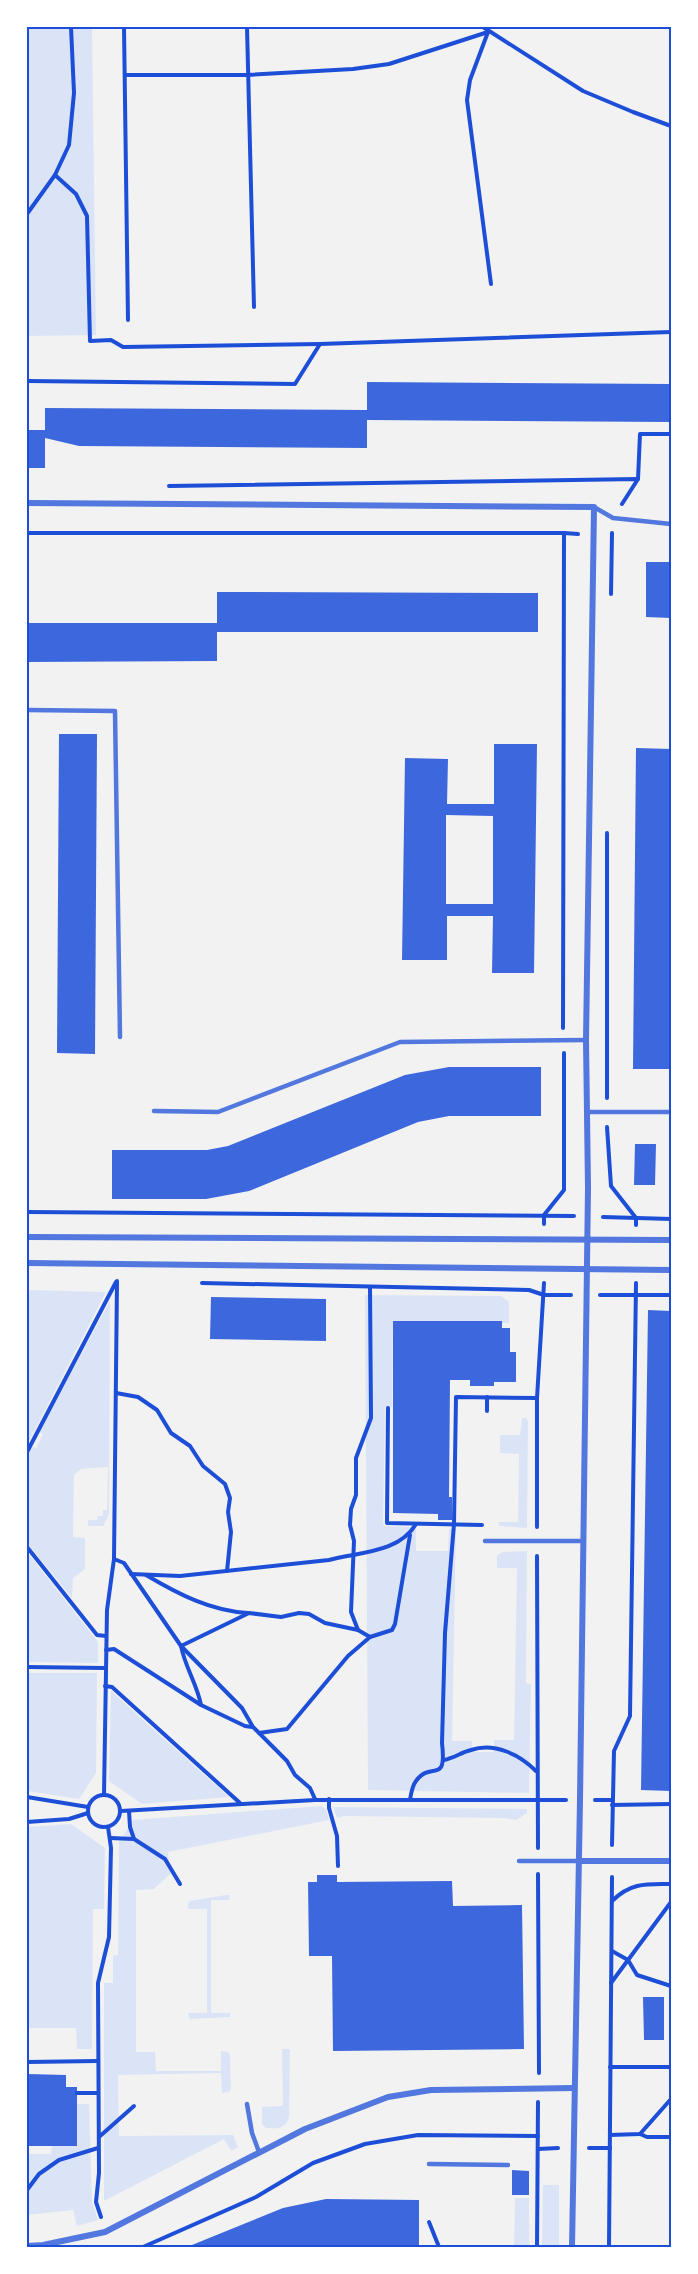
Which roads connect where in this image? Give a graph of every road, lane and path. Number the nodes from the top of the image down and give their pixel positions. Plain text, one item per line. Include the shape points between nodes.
1 (72, 27) edge
2 (124, 27) edge
3 (247, 27) edge
4 (483, 27) edge
5 (488, 32) junction
6 (125, 75) junction
7 (247, 75) junction
8 (671, 126) edge
9 (55, 175) junction
10 (27, 214) edge
11 (491, 284) dead end
12 (254, 307) dead end
13 (128, 320) dead end
14 (671, 332) edge
15 (320, 344) junction
16 (27, 381) edge
17 (671, 434) edge
18 (639, 479) junction
19 (165, 486) dead end
20 (27, 502) edge
21 (594, 507) junction
22 (613, 519) junction
23 (671, 524) edge
24 (27, 532) edge
25 (611, 603) dead end
26 (27, 710) edge
27 (607, 832) dead end
28 (120, 1037) dead end
29 (564, 1040) junction
30 (586, 1040) junction
31 (154, 1111) dead end
32 (607, 1112) junction
33 (671, 1112) edge
34 (587, 1113) junction
35 (27, 1205) edge
36 (29, 1212) edge
37 (544, 1215) junction
38 (587, 1216) junction
39 (636, 1218) junction
40 (671, 1218) edge
41 (27, 1237) edge
42 (586, 1240) junction
43 (671, 1240) edge
44 (27, 1263) edge
45 (586, 1269) junction
46 (671, 1270) edge
47 (106, 1281) dead end
48 (117, 1281) junction
49 (128, 1281) dead end
50 (198, 1283) dead end
51 (370, 1287) junction
52 (585, 1295) junction
53 (636, 1295) junction
54 (671, 1295) edge
55 (116, 1393) junction
56 (487, 1397) junction
57 (537, 1398) dead end
58 (388, 1408) dead end
59 (487, 1411) dead end
60 (27, 1452) edge
61 (416, 1524) junction
62 (454, 1524) junction
63 (486, 1525) dead end
64 (410, 1534) junction
65 (485, 1541) dead end
66 (582, 1541) junction
67 (27, 1547) edge
68 (352, 1554) junction
69 (114, 1559) junction
70 (227, 1572) junction
71 (131, 1574) junction
72 (146, 1575) junction
73 (249, 1613) junction
74 (358, 1630) junction
75 (106, 1636) junction
76 (370, 1637) junction
77 (181, 1647) junction
78 (106, 1650) junction
79 (27, 1667) edge
80 (105, 1668) junction
81 (105, 1686) junction
82 (201, 1705) junction
83 (253, 1727) junction
84 (259, 1733) junction
85 (444, 1760) junction
86 (537, 1772) dead end
87 (104, 1795) junction
88 (27, 1797) edge
89 (329, 1799) junction
90 (315, 1800) junction
91 (410, 1800) junction
92 (537, 1800) junction
93 (580, 1800) junction
94 (240, 1803) junction
95 (612, 1803) junction
96 (671, 1804) edge
97 (88, 1810) junction
98 (121, 1811) junction
99 (129, 1811) junction
100 (27, 1822) edge
101 (108, 1827) junction
102 (110, 1838) junction
103 (134, 1839) junction
104 (519, 1861) dead end
105 (538, 1861) junction
106 (578, 1861) junction
107 (612, 1861) junction
108 (671, 1861) edge
109 (339, 1866) dead end
110 (180, 1884) dead end
111 (671, 1884) edge
112 (612, 1901) junction
113 (671, 1902) edge
114 (611, 1951) junction
115 (628, 1960) junction
116 (611, 1984) junction
117 (671, 1986) edge
118 (98, 2061) junction
119 (27, 2062) edge
120 (610, 2067) junction
121 (671, 2067) edge
122 (538, 2087) junction
123 (574, 2088) junction
124 (77, 2093) dead end
125 (98, 2093) junction
126 (671, 2099) edge
127 (247, 2104) dead end
128 (134, 2106) dead end
129 (640, 2134) junction
130 (610, 2135) junction
131 (538, 2136) junction
132 (98, 2137) junction
133 (671, 2137) edge
134 (98, 2148) junction
135 (259, 2152) junction
136 (429, 2164) dead end
137 (508, 2165) dead end
138 (27, 2190) edge
139 (429, 2222) dead end
140 (105, 2232) junction
141 (27, 2246) edge
142 (143, 2247) edge
143 (439, 2247) edge
144 (537, 2247) edge
145 (572, 2247) edge
146 (609, 2247) edge

1 - 9 path via 74,93 69,145
2 - 6 path
3 - 7 path
4 - 5 path
5 - 7 path via 389,64
5 - 8 path via 583,91
5 - 11 path via 470,80 467,100
6 - 7 path
6 - 13 path
7 - 12 path
9 - 10 path
9 - 15 path via 76,194 87,216 90,341 111,340 123,347
14 - 15 path
15 - 16 path via 295,384
17 - 18 path via 640,435
18 - 19 path
18 - 22 path
20 - 21 street
21 - 22 lane
21 - 30 street
22 - 23 lane
22 - 25 path
24 - 29 path via 564,533
26 - 28 lane via 115,711
27 - 32 path
29 - 30 lane
29 - 31 lane via 400,1042 218,1112
29 - 37 path via 564,1190
30 - 34 street
32 - 33 lane
32 - 34 lane
32 - 39 path via 610,1186
34 - 38 street
35 - 36 path
36 - 37 path
37 - 38 path
38 - 39 path
38 - 42 street
39 - 40 path
41 - 42 street
42 - 43 street
42 - 45 street
44 - 45 street
45 - 46 street
45 - 52 street
47 - 48 path
48 - 49 path
48 - 55 path
48 - 60 path
50 - 51 path
51 - 52 path
51 - 68 path via 370,1418 356,1458 356,1495 350,1526
52 - 53 path
52 - 66 street
53 - 54 path
53 - 95 path via 630,1716 614,1751
55 - 69 path
55 - 70 path via 138,1397 157,1410 171,1433 190,1446 203,1466 225,1484 230,1498 231,1532
56 - 57 path
56 - 59 path
56 - 62 path via 456,1397
58 - 61 path via 387,1523
61 - 62 path
61 - 64 path
62 - 63 path
62 - 85 path via 445,1633
64 - 68 path via 379,1551
64 - 76 path via 395,1624 392,1630
65 - 66 lane
66 - 93 street
67 - 75 path via 97,1635
68 - 70 path
68 - 74 path via 351,1612
69 - 71 path via 124,1563
69 - 75 path
70 - 72 path
71 - 72 path
71 - 77 path
72 - 73 path via 178,1594 228,1612
73 - 74 path via 281,1617 309,1614 325,1623
73 - 77 path
74 - 76 path
75 - 78 path
76 - 84 path via 348,1656 287,1729
77 - 82 path
77 - 83 path via 242,1708
78 - 80 path
78 - 82 path via 114,1649
79 - 80 path
80 - 81 path
81 - 87 path
81 - 94 path via 112,1687
82 - 83 path
83 - 84 path
84 - 90 path via 288,1761 294,1775 310,1788
85 - 86 path via 483,1747 508,1751
85 - 91 path via 443,1767 414,1782
87 - 97 path via 94,1798
87 - 98 path via 117,1801
88 - 97 path
89 - 90 path
89 - 91 path
89 - 109 path
90 - 94 path
91 - 92 path
92 - 93 path
92 - 105 path
93 - 95 path
93 - 106 street
94 - 99 path
95 - 96 path
95 - 107 path
97 - 100 path via 69,1819
97 - 101 path via 97,1826
98 - 99 path
98 - 101 path via 117,1821
99 - 103 path
101 - 102 path
102 - 103 path
102 - 118 path via 109,1937 98,1983
103 - 110 path via 165,1859
104 - 105 lane
105 - 106 lane
105 - 122 path
106 - 107 street
106 - 123 street
107 - 108 street
107 - 112 path
111 - 112 path via 638,1884
112 - 114 path
113 - 115 path
114 - 115 path
114 - 116 path
115 - 116 path
115 - 117 path via 637,1975
116 - 120 path
118 - 119 path
118 - 125 path
120 - 121 path
120 - 130 path
122 - 123 street
122 - 131 path
122 - 135 street via 430,2090 388,2097 304,2129
123 - 145 street
124 - 125 path
125 - 132 path
126 - 129 path
127 - 135 lane
128 - 132 path
129 - 130 path
129 - 133 path
130 - 146 path
131 - 142 path via 418,2135 364,2144 313,2163 256,2197
131 - 144 path
132 - 134 path
134 - 138 path via 59,2160 39,2174
134 - 140 path via 96,2202
135 - 140 street
136 - 137 lane
139 - 143 path
140 - 141 street

